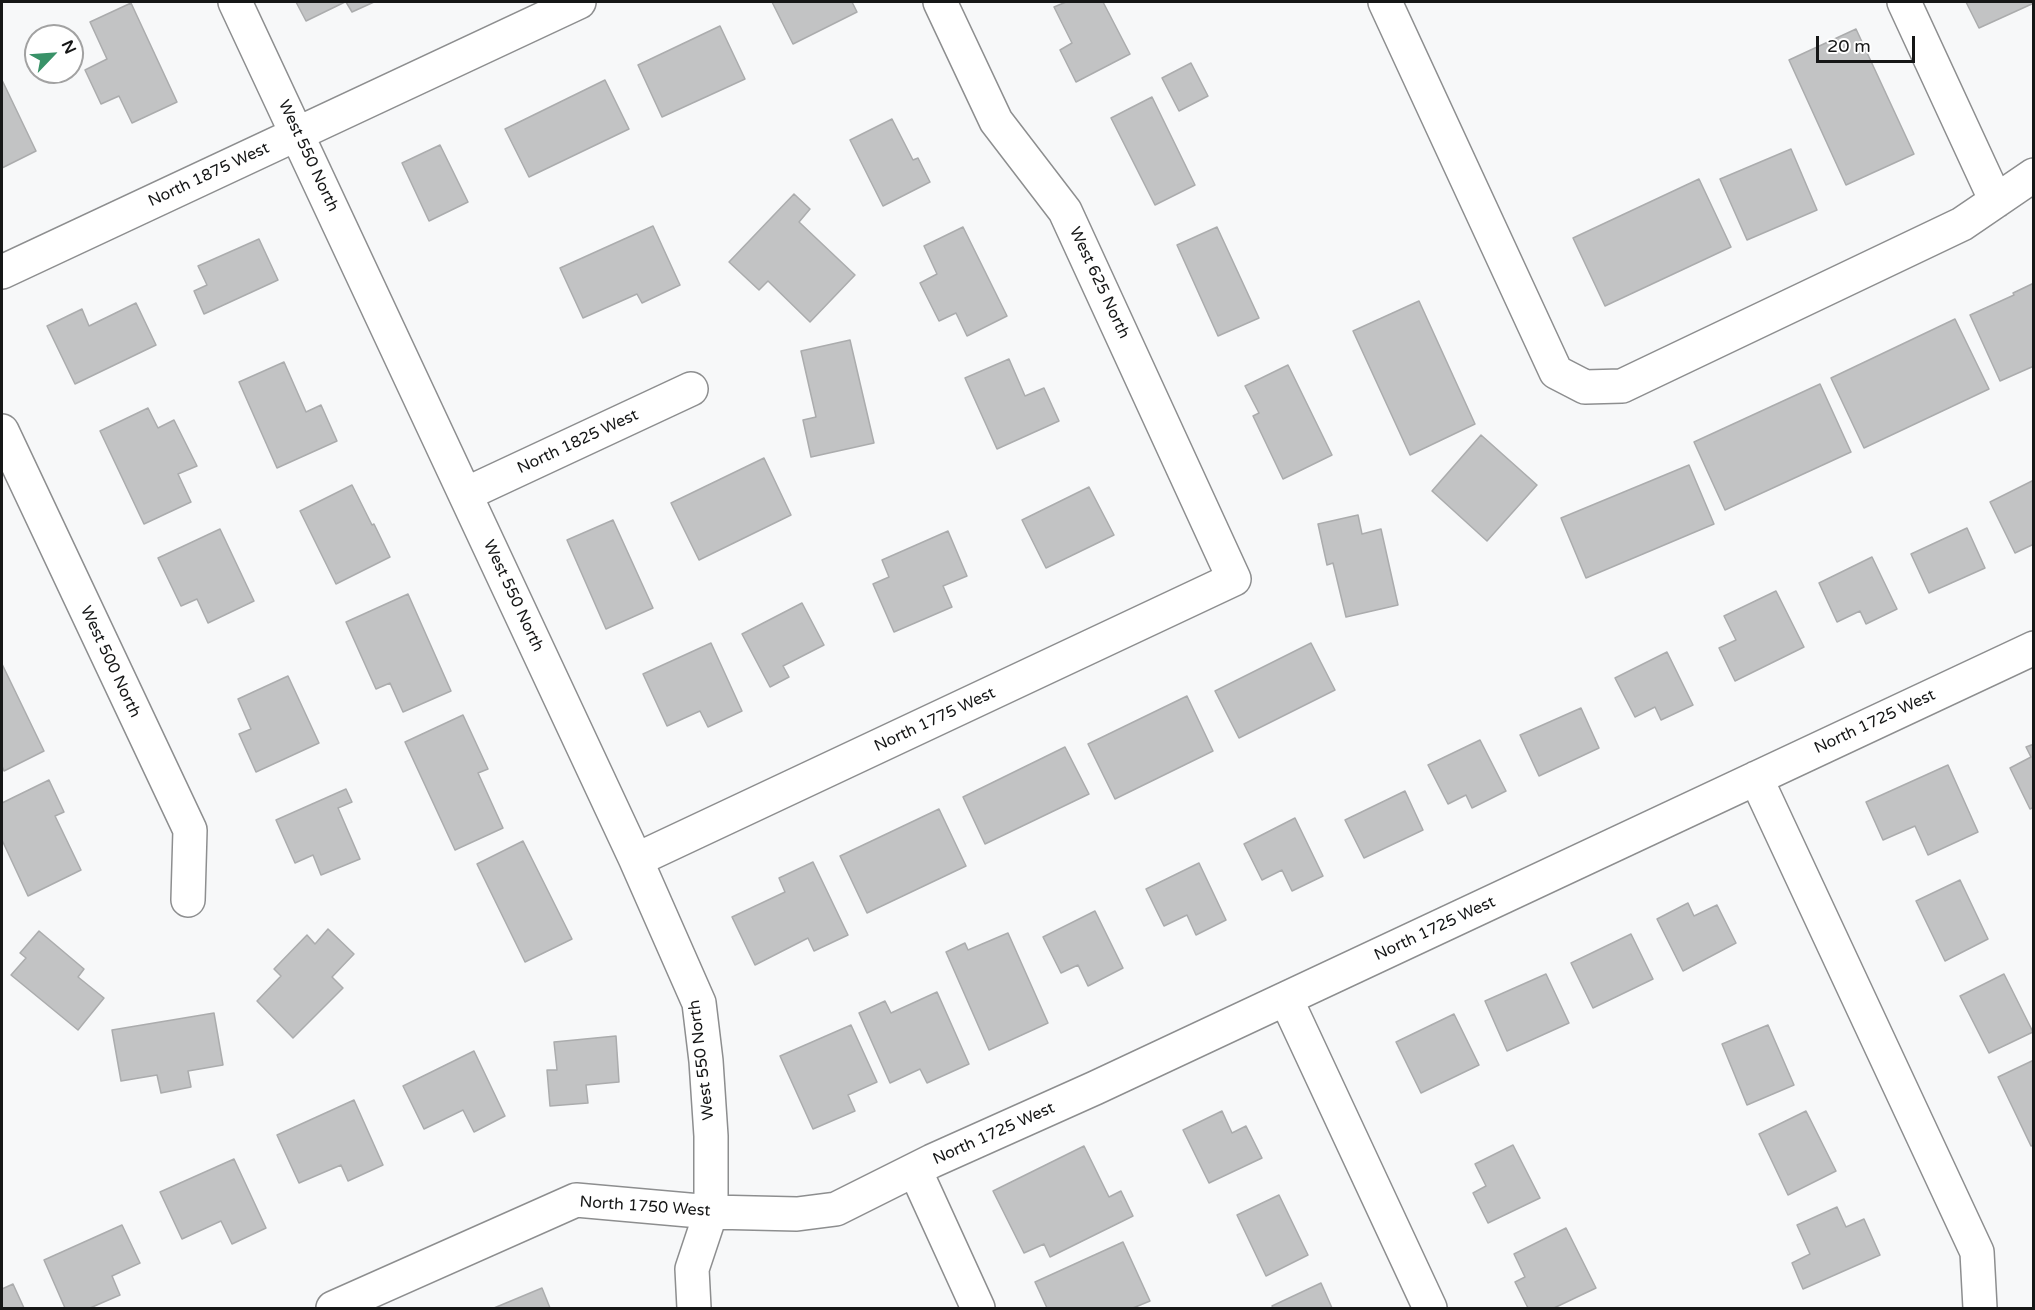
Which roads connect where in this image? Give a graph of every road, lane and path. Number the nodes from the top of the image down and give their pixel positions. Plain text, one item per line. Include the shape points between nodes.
1 (235, 2) edge
2 (579, 2) edge
3 (940, 2) edge
4 (1385, 2) edge
5 (1904, 2) edge
6 (297, 133) junction
7 (2034, 175) edge
8 (1996, 201) junction
9 (2, 272) edge
10 (691, 389) dead end
11 (2, 431) edge
12 (466, 494) junction
13 (1234, 579) joint
14 (2034, 648) edge
15 (1756, 778) junction
16 (636, 860) junction
17 (188, 900) dead end
18 (1286, 999) junction
19 (915, 1170) junction
20 (836, 1209) joint
21 (711, 1212) junction
22 (333, 1308) edge
23 (694, 1308) edge
24 (978, 1308) edge
25 (1430, 1308) edge
26 (1980, 1308) edge

1 - 6 street, West 550 North
2 - 6 street, North 1875 West
3 - 13 street, West 625 North via 996,121 1065,211
4 - 8 street via 1556,372 1586,387 1622,386 1962,224
5 - 8 street
6 - 9 street, North 1875 West
6 - 12 street, West 550 North
7 - 8 street
10 - 12 street, North 1825 West
11 - 17 street, West 500 North via 190,830
12 - 16 street, West 550 North
13 - 16 street, North 1775 West
14 - 15 street, North 1725 West
15 - 18 street, North 1725 West
15 - 26 street via 1977,1252
16 - 21 street, West 550 North via 699,1003 711,1136
18 - 19 street, North 1725 West
18 - 25 street
19 - 20 street, North 1725 West
19 - 24 street
20 - 21 street, North 1750 West via 797,1214
21 - 22 street, North 1750 West via 576,1200
21 - 23 street, West 550 North via 692,1269

